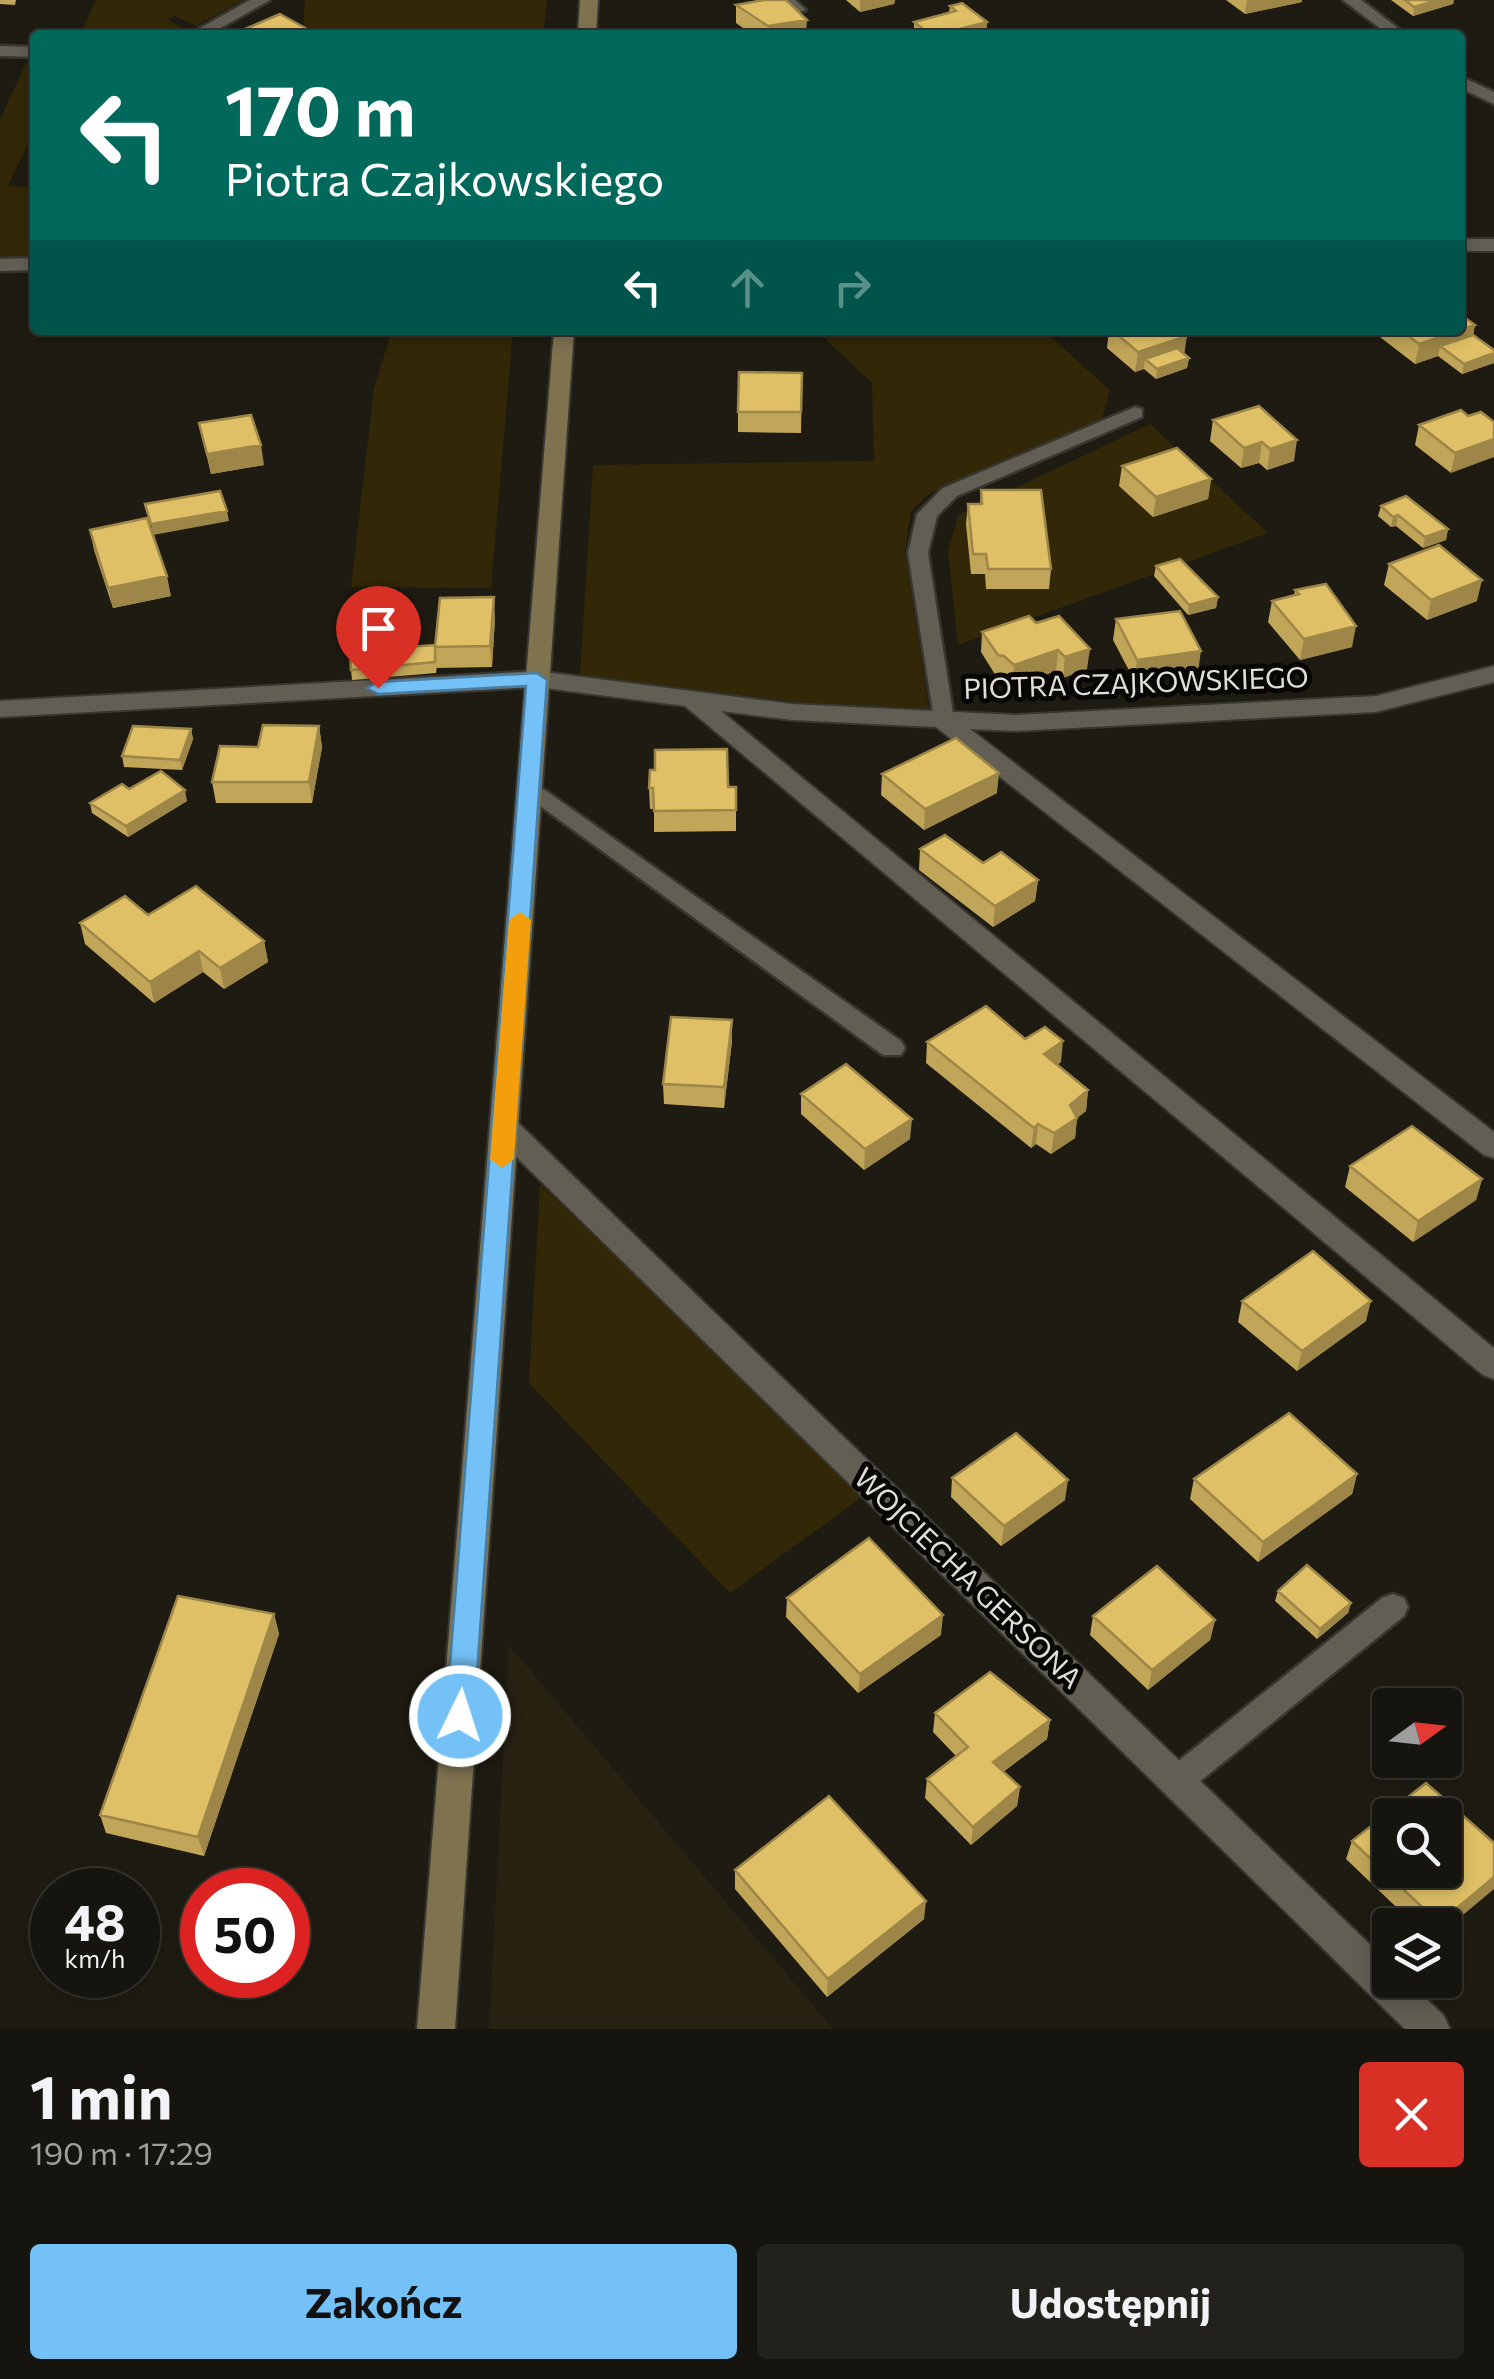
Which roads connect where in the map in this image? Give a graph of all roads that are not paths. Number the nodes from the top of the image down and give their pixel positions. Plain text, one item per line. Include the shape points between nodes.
1 (262, 0) edge
2 (590, 0) edge
3 (1351, 0) edge
4 (205, 30) edge
5 (587, 30) edge
6 (1391, 30) edge
7 (0, 51) edge
8 (30, 52) edge
9 (1465, 83) edge
10 (1494, 100) edge
11 (1465, 244) edge
12 (1494, 244) edge
13 (30, 264) edge
14 (0, 265) edge
15 (564, 335) edge
16 (1135, 413) dead end
17 (1494, 674) edge
18 (537, 680) junction
19 (692, 699) junction
20 (0, 709) edge
21 (944, 720) junction
22 (529, 787) junction
23 (892, 1048) dead end
24 (505, 1128) junction
25 (1494, 1147) edge
26 (1494, 1366) edge
27 (1394, 1607) dead end
28 (1177, 1781) junction
29 (436, 2029) edge
30 (1432, 2029) edge

1 - 4 lane
2 - 5 main road
3 - 6 lane
7 - 8 lane
9 - 10 lane
11 - 12 street
13 - 14 lane
15 - 18 main road
16 - 21 lane via 950,492 926,514 918,554
17 - 21 street, PIOTRA CZAJKOWSKIEGO via 1376,704 1016,724
18 - 19 street, PIOTRA CZAJKOWSKIEGO
18 - 20 street, PIOTRA CZAJKOWSKIEGO
18 - 22 main road
19 - 21 street, PIOTRA CZAJKOWSKIEGO
19 - 26 street
21 - 25 street
22 - 23 lane
22 - 24 main road
24 - 28 street, WOJCIECHA GERSONA
24 - 29 main road
27 - 28 lane
28 - 30 street, WOJCIECHA GERSONA

